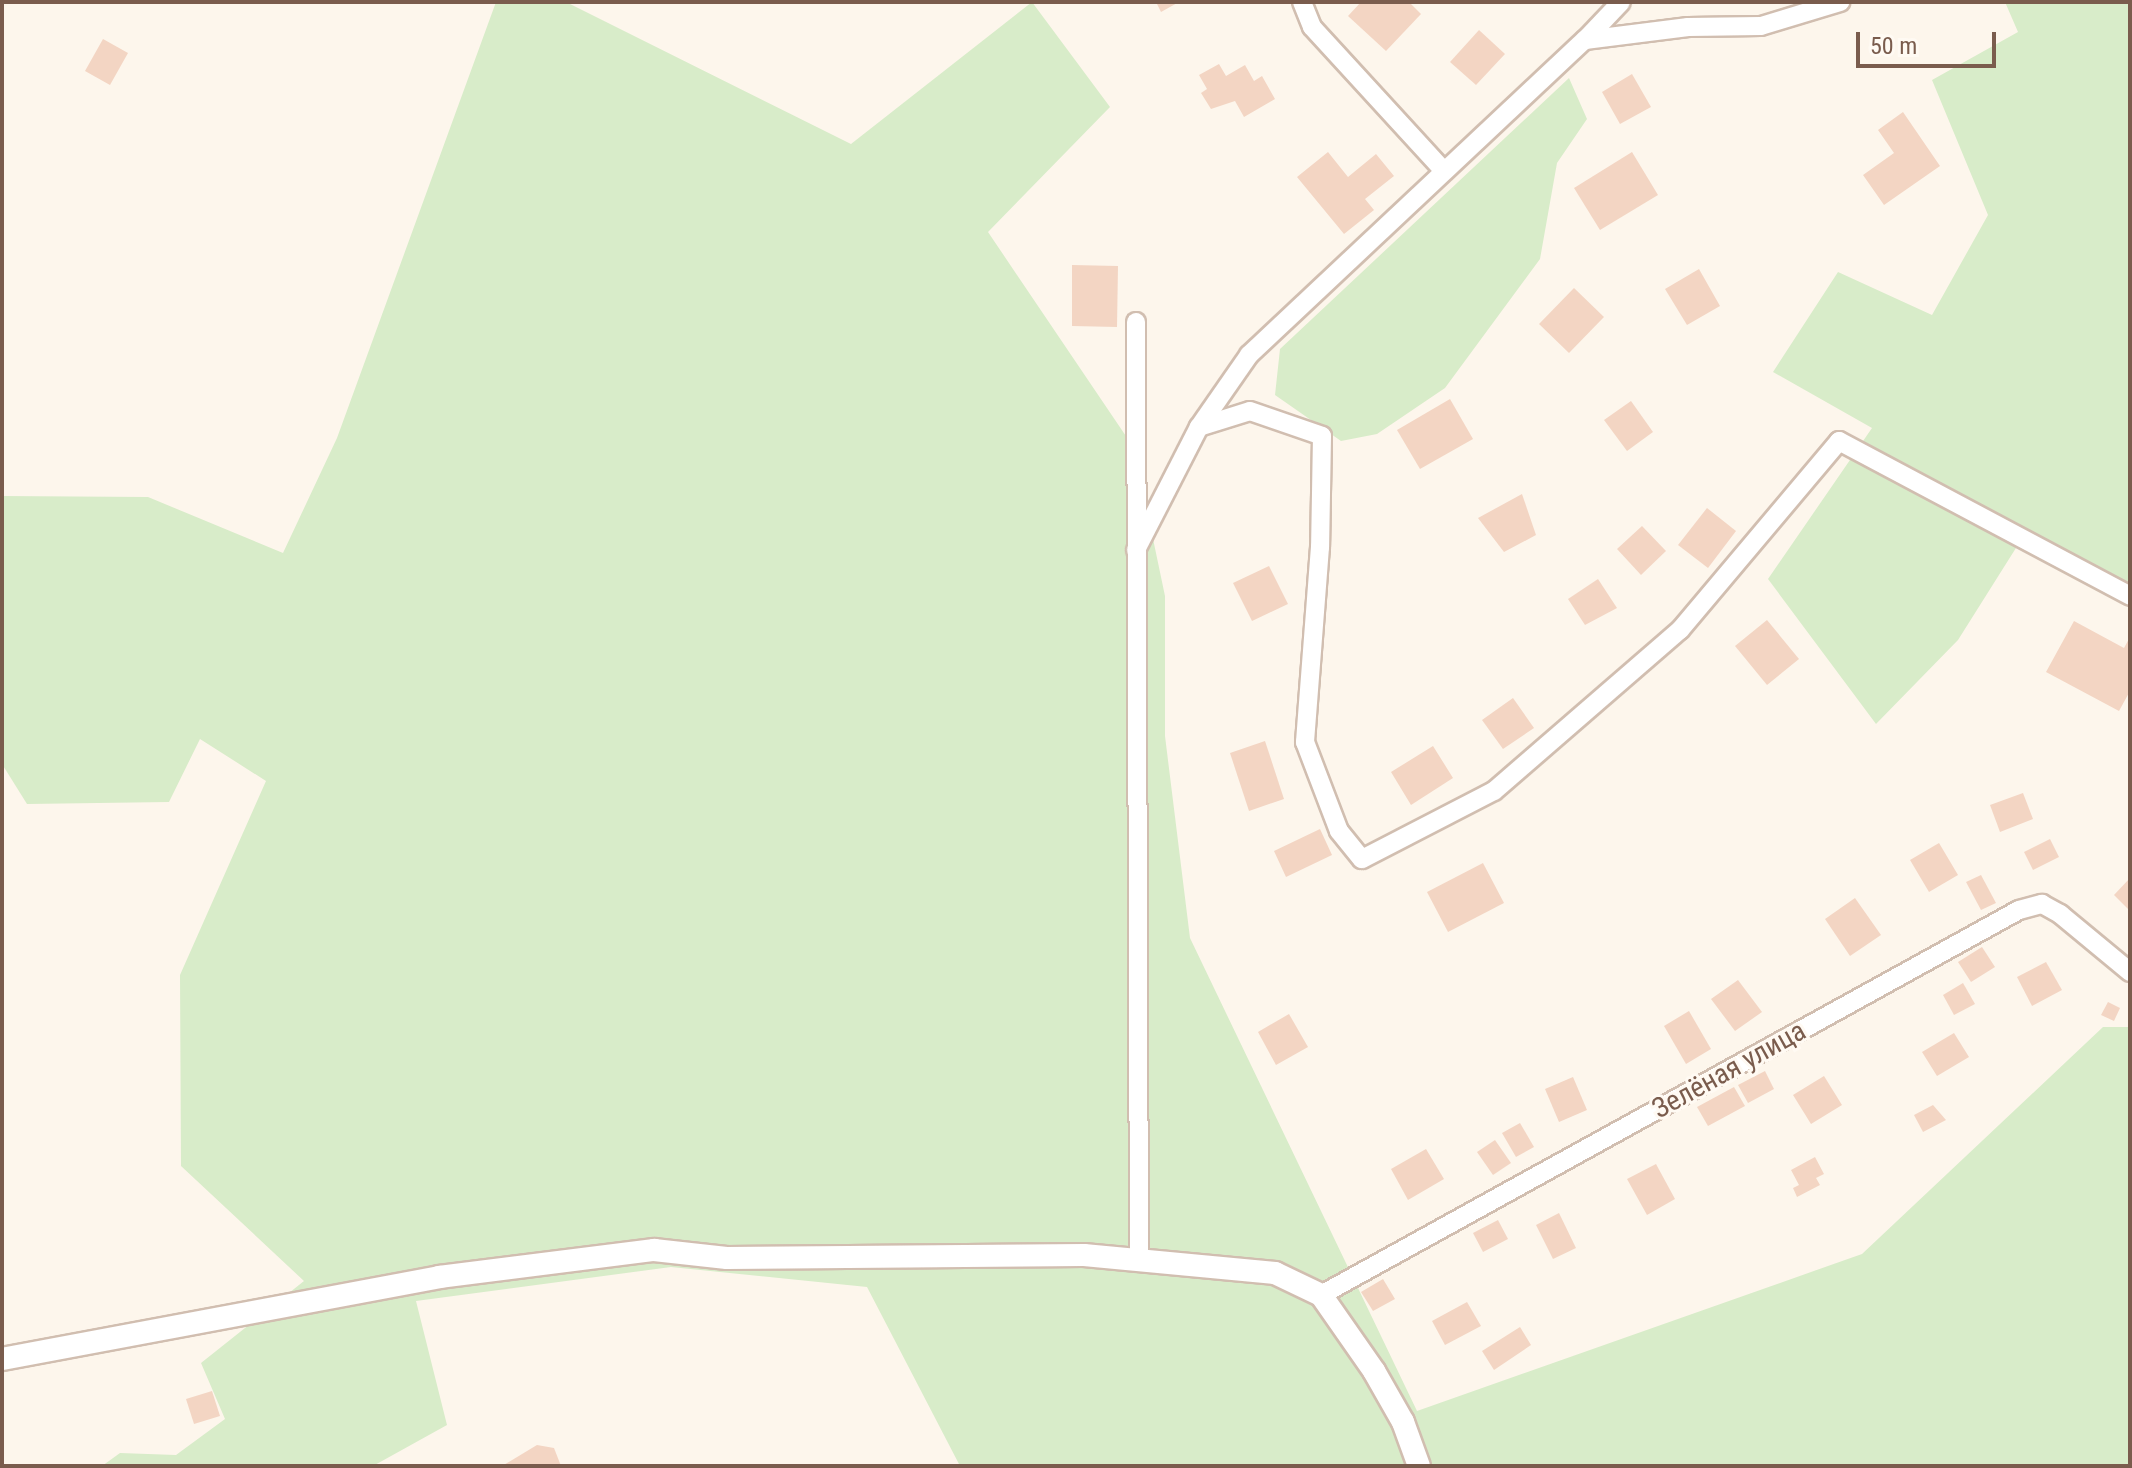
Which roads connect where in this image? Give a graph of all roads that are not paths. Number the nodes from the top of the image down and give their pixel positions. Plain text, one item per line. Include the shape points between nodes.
1 (1302, 2) edge
2 (1621, 2) edge
3 (1840, 2) edge
4 (1585, 40) junction
5 (1443, 170) junction
6 (1136, 322) dead end
7 (1199, 427) junction
8 (1136, 550) junction
9 (2130, 596) edge
10 (2130, 972) edge
11 (1139, 1259) junction
12 (1321, 1295) junction
13 (2, 1359) edge
14 (1419, 1466) edge

1 - 5 street via 1312,27
2 - 4 street
3 - 4 street via 1761,26 1688,27
4 - 5 street
5 - 7 street via 1249,355
6 - 8 street
7 - 8 street
7 - 9 street via 1250,411 1322,436 1320,547 1305,742 1339,831 1362,859 1494,791 1680,630 1839,441
8 - 11 street
10 - 12 street, Зелёная улица via 2060,914 2042,904 2019,910
11 - 12 street via 1275,1273
11 - 13 street via 727,1258 654,1250 439,1277
12 - 14 street via 1374,1371 1403,1422

